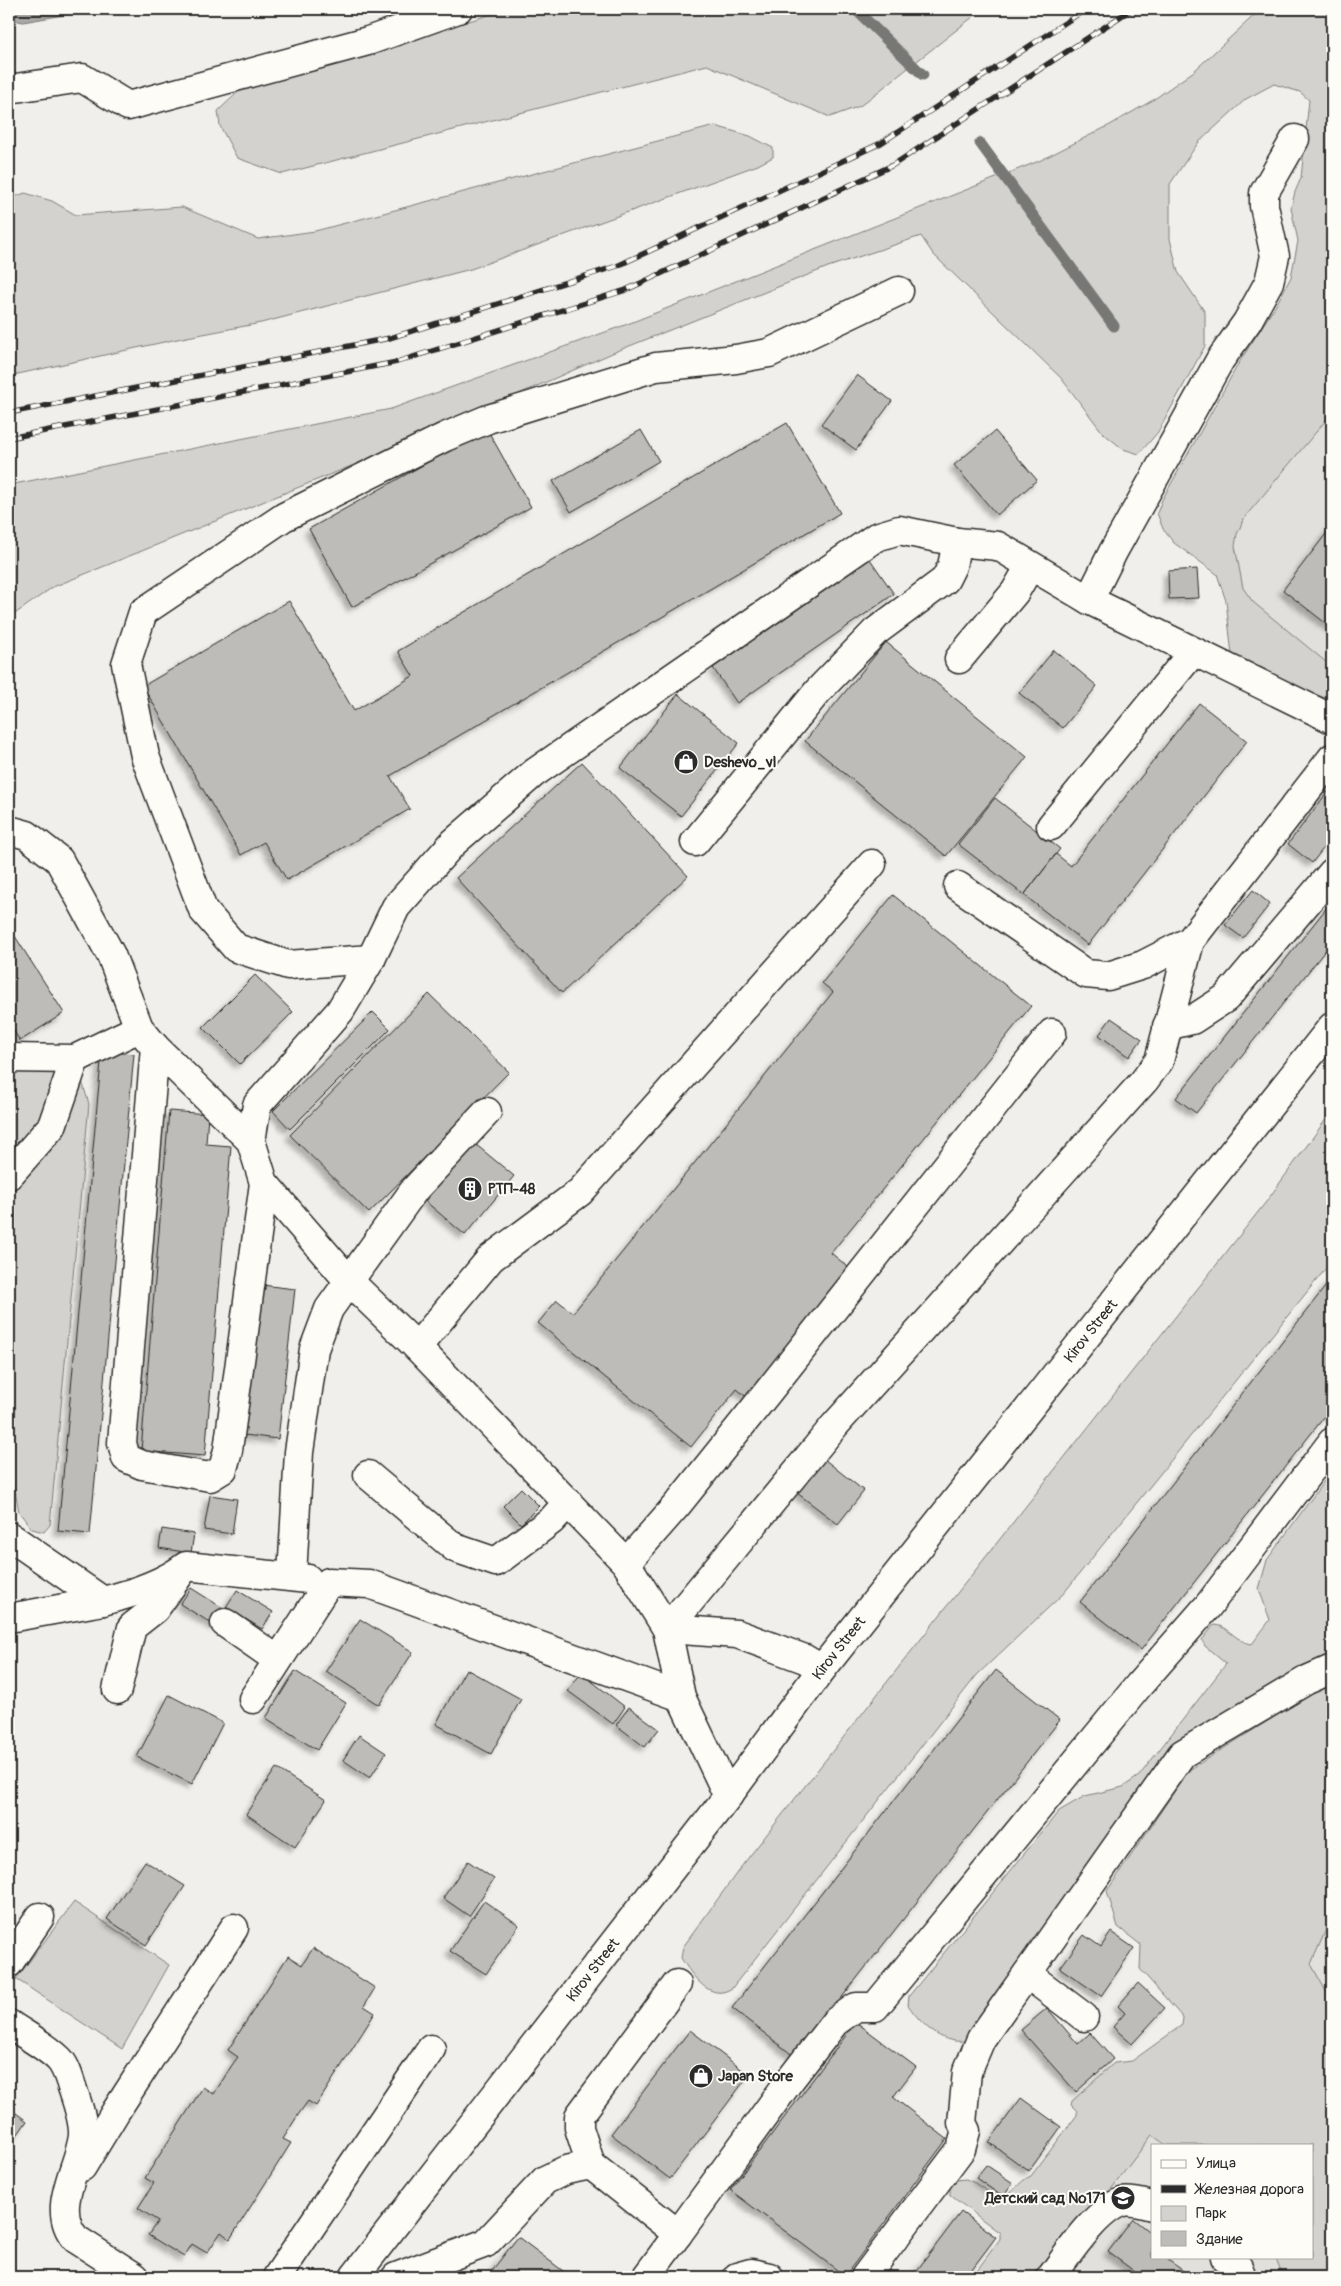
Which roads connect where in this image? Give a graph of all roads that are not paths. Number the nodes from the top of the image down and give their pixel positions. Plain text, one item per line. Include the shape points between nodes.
1 (458, 9) edge
2 (9, 89) edge
3 (1296, 139) dead end
4 (900, 291) dead end
5 (957, 542) junction
6 (1030, 566) junction
7 (1089, 600) junction
8 (1194, 652) junction
9 (959, 659) dead end
10 (1332, 719) edge
11 (1332, 758) edge
12 (1051, 826) dead end
13 (9, 830) edge
14 (695, 842) dead end
15 (872, 864) dead end
16 (1332, 873) edge
17 (958, 886) dead end
18 (1190, 941) junction
19 (372, 959) junction
20 (1168, 1026) junction
21 (1332, 1028) edge
22 (1052, 1032) dead end
23 (147, 1038) junction
24 (9, 1058) edge
25 (74, 1059) junction
26 (487, 1112) dead end
27 (251, 1141) junction
28 (9, 1175) edge
29 (264, 1183) junction
30 (348, 1280) junction
31 (418, 1347) junction
32 (1332, 1442) edge
33 (368, 1475) dead end
34 (568, 1502) junction
35 (9, 1536) edge
36 (626, 1563) junction
37 (186, 1566) junction
38 (292, 1576) junction
39 (329, 1582) junction
40 (103, 1602) junction
41 (9, 1618) edge
42 (225, 1623) dead end
43 (668, 1629) junction
44 (278, 1660) junction
45 (822, 1670) junction
46 (1332, 1670) edge
47 (117, 1690) dead end
48 (681, 1697) junction
49 (253, 1699) dead end
50 (728, 1796) junction
51 (40, 1917) dead end
52 (234, 1928) dead end
53 (9, 1963) edge
54 (1027, 1974) junction
55 (677, 1984) dead end
56 (1084, 2017) dead end
57 (9, 2024) edge
58 (431, 2049) dead end
59 (70, 2082) junction
60 (116, 2111) junction
61 (591, 2165) junction
62 (66, 2194) junction
63 (1151, 2206) edge
64 (678, 2234) junction
65 (1226, 2258) edge
66 (135, 2277) edge
67 (277, 2277) edge
68 (354, 2277) edge
69 (396, 2277) edge
70 (646, 2277) edge
71 (737, 2277) edge
72 (769, 2277) edge
73 (865, 2277) edge
74 (1051, 2277) edge
75 (1242, 2277) edge

1 - 2 street via 368,40 128,106 82,78
3 - 7 street via 1264,193 1275,256 1269,282 1247,322 1220,360
4 - 19 street via 769,353 656,367 479,423 284,518 143,612 126,664 145,756 203,910 236,948 288,965
5 - 6 street via 998,546
5 - 14 street via 952,566 944,580 875,632 818,691
5 - 19 street via 899,530 876,537 534,773 453,843 396,907
6 - 7 street
6 - 9 street via 1015,592
7 - 8 street
8 - 10 street
8 - 12 street
11 - 18 street
13 - 23 street via 27,835 59,860 111,954
15 - 31 street via 580,1192 492,1258
16 - 20 street via 1226,998 1192,1020
17 - 18 street via 1086,974 1108,976 1143,965
18 - 20 street
19 - 27 street via 340,1012 257,1105
20 - 43 street via 1159,1060 1144,1081 835,1425
21 - 45 street, Kirov Street
22 - 36 street via 731,1438
23 - 25 street
23 - 27 street
23 - 29 street via 122,1443 126,1458 142,1465 210,1477 223,1468
24 - 25 street
25 - 28 street via 52,1126
26 - 30 street via 415,1189
27 - 29 street
29 - 30 street
30 - 31 street
30 - 38 street via 329,1309 314,1349 299,1452
31 - 34 street
32 - 64 street via 1208,1606 1138,1685 875,2007 856,2008 835,2022
33 - 34 street via 455,1548 496,1562 552,1520
34 - 36 street
35 - 40 street
36 - 43 street
37 - 38 street
37 - 40 street via 133,1593
37 - 47 street via 154,1608 132,1627
38 - 39 street
39 - 44 street
39 - 48 street via 369,1584
40 - 41 street
42 - 44 street
43 - 45 street via 737,1634 805,1659
43 - 48 street
44 - 49 street
45 - 50 street, Kirov Street
46 - 54 street via 1307,1680 1182,1754
48 - 50 street
50 - 68 street, Kirov Street
51 - 53 street
52 - 60 street
54 - 56 street
54 - 73 street via 981,2039 966,2072 962,2123 966,2131 961,2149
55 - 61 street via 579,2116 578,2128
57 - 59 street via 60,2060
58 - 67 street
59 - 60 street
59 - 62 street via 83,2136
60 - 62 street
61 - 64 street
61 - 69 street via 566,2170 545,2180 486,2243
62 - 66 street via 70,2233
63 - 74 street via 1122,2202 1095,2220
64 - 70 street
65 - 75 street via 1238,2267
71 - 72 street via 751,2273

